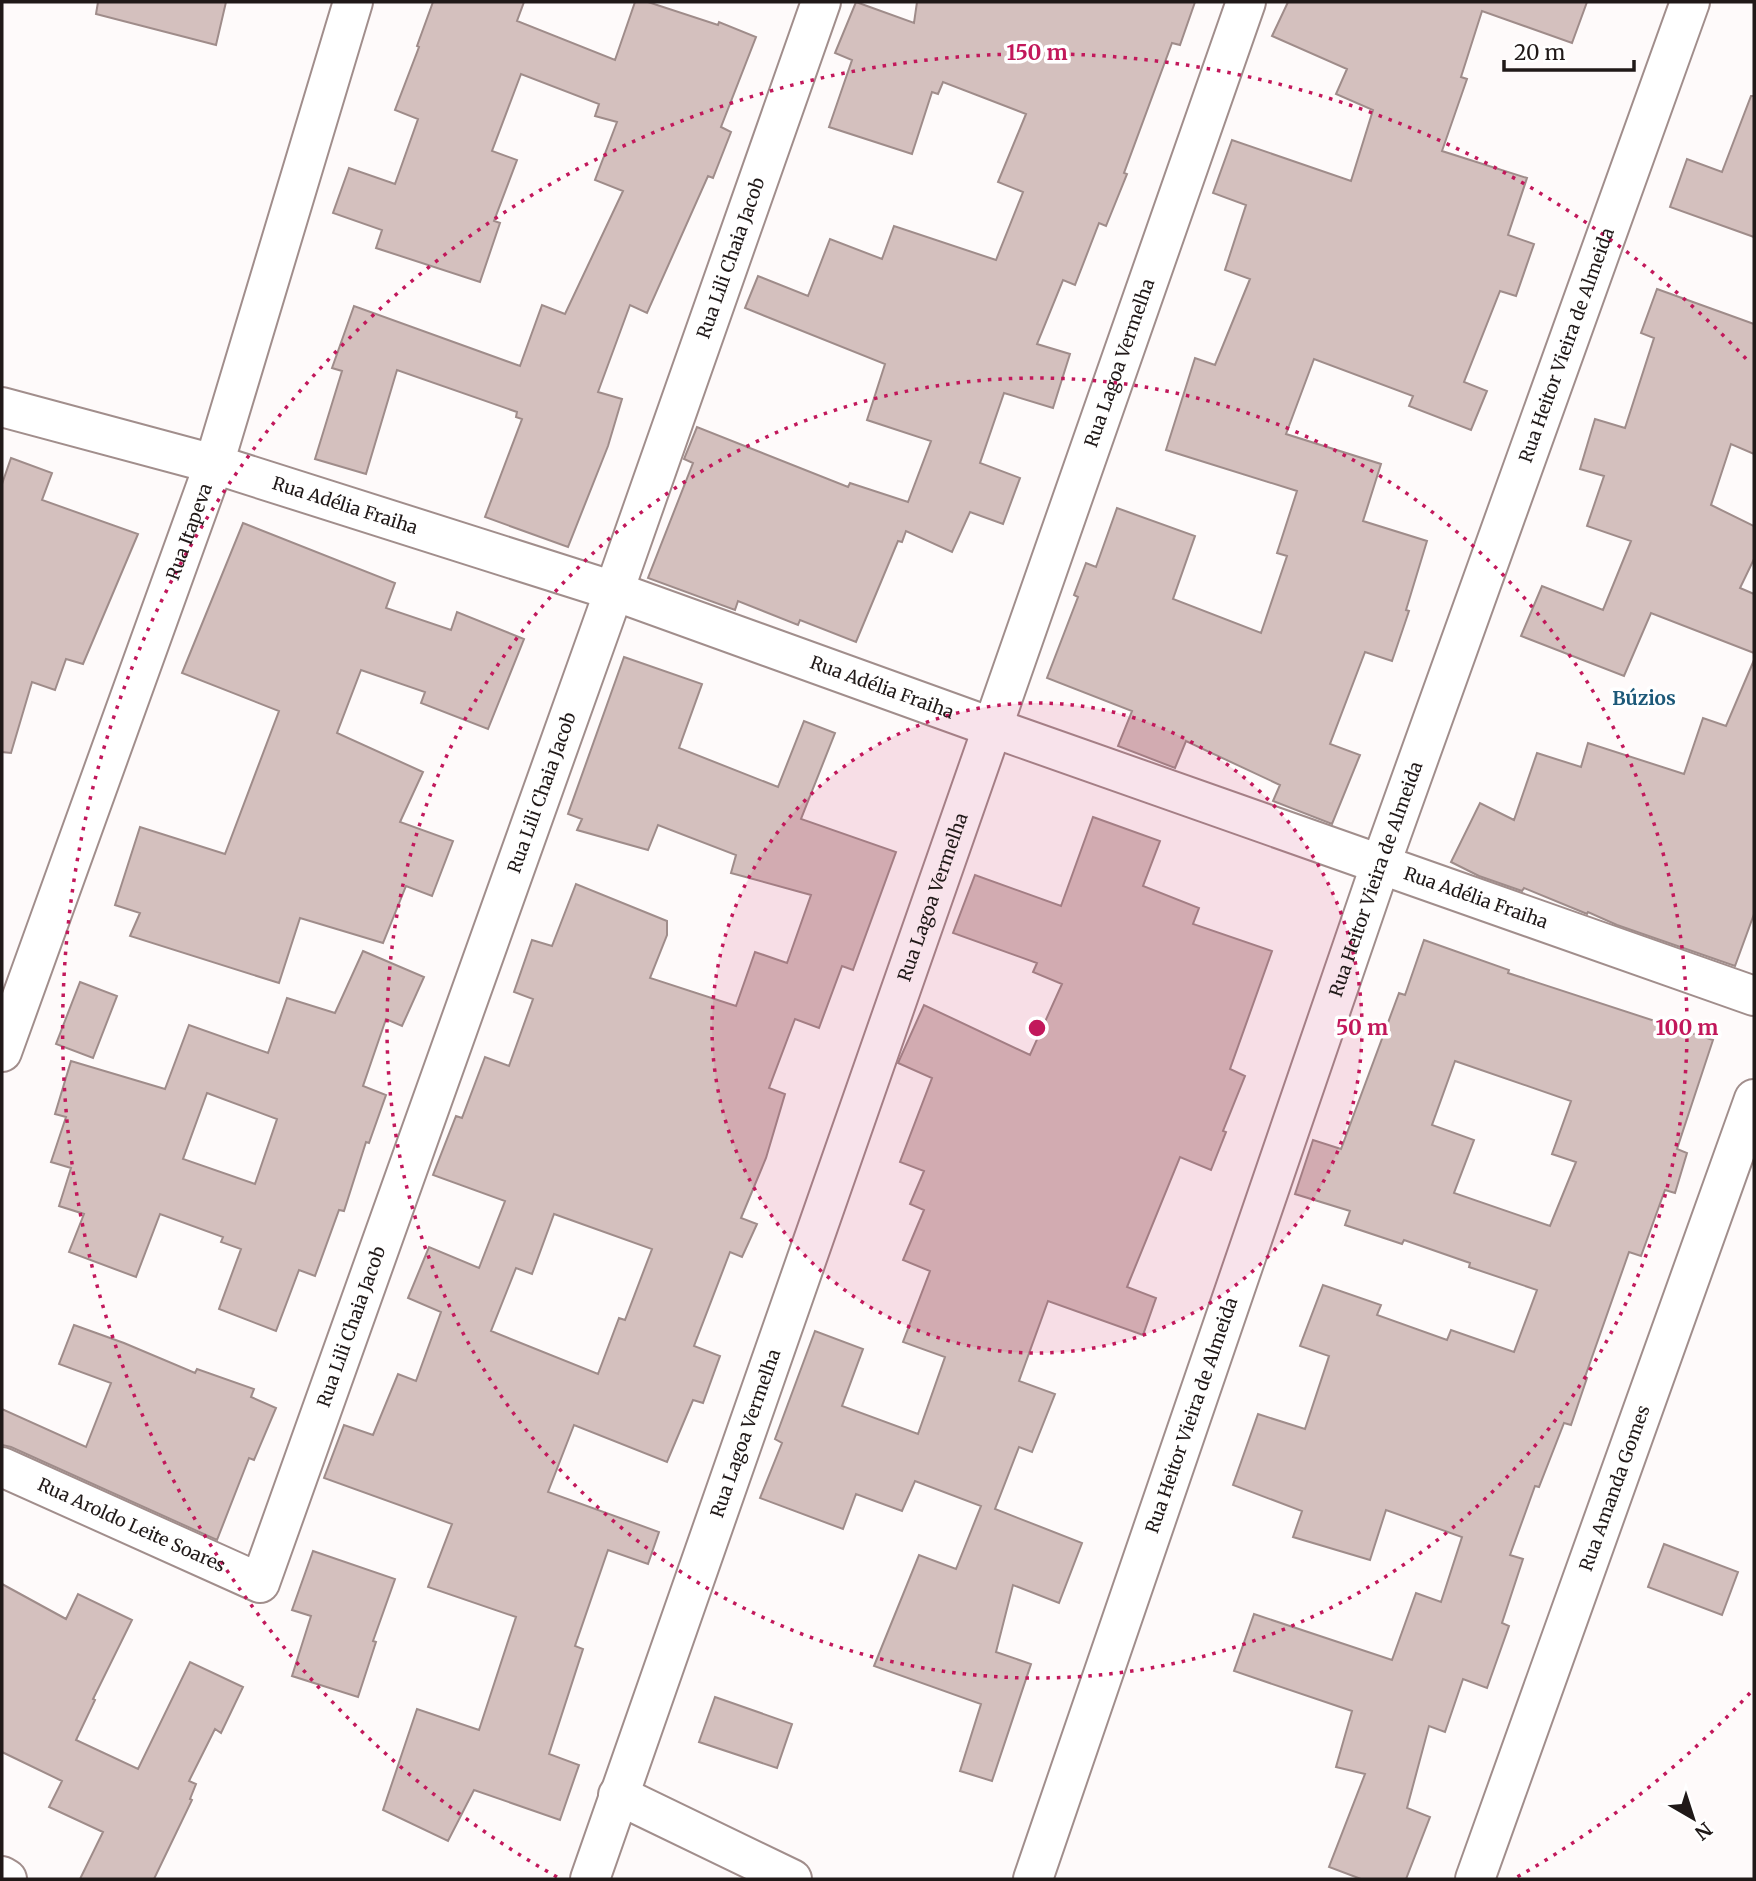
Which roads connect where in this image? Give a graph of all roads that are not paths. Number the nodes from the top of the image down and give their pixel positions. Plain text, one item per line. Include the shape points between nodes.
1 (353, 2) edge
2 (821, 2) edge
3 (1246, 2) edge
4 (1690, 2) edge
5 (2, 407) edge
6 (214, 464) junction
7 (614, 591) junction
8 (991, 727) junction
9 (1380, 866) junction
10 (1754, 996) edge
11 (2, 1052) edge
12 (1754, 1099) edge
13 (2, 1467) edge
14 (260, 1583) joint
15 (618, 1795) junction
16 (2, 1876) edge
17 (7, 1879) edge
18 (590, 1879) edge
19 (792, 1879) edge
20 (1032, 1879) edge
21 (1475, 1879) edge

1 - 6 street, Rua Itapeva
2 - 7 street, Rua Lili Chaia Jacob
3 - 8 street, Rua Lagoa Vermelha
4 - 9 street, Rua Heitor Vieira de Almeida
5 - 6 street, Rua Adélia Fraiha
6 - 7 street, Rua Adélia Fraiha
6 - 11 street, Rua Itapeva
7 - 8 street, Rua Adélia Fraiha
7 - 14 street, Rua Lili Chaia Jacob
8 - 9 street, Rua Adélia Fraiha
8 - 15 street, Rua Lagoa Vermelha
9 - 10 street, Rua Adélia Fraiha
9 - 20 street, Rua Heitor Vieira de Almeida
12 - 21 street, Rua Amanda Gomes
13 - 14 street, Rua Aroldo Leite Soares
15 - 18 street, Rua Lagoa Vermelha
15 - 19 street
16 - 17 street

